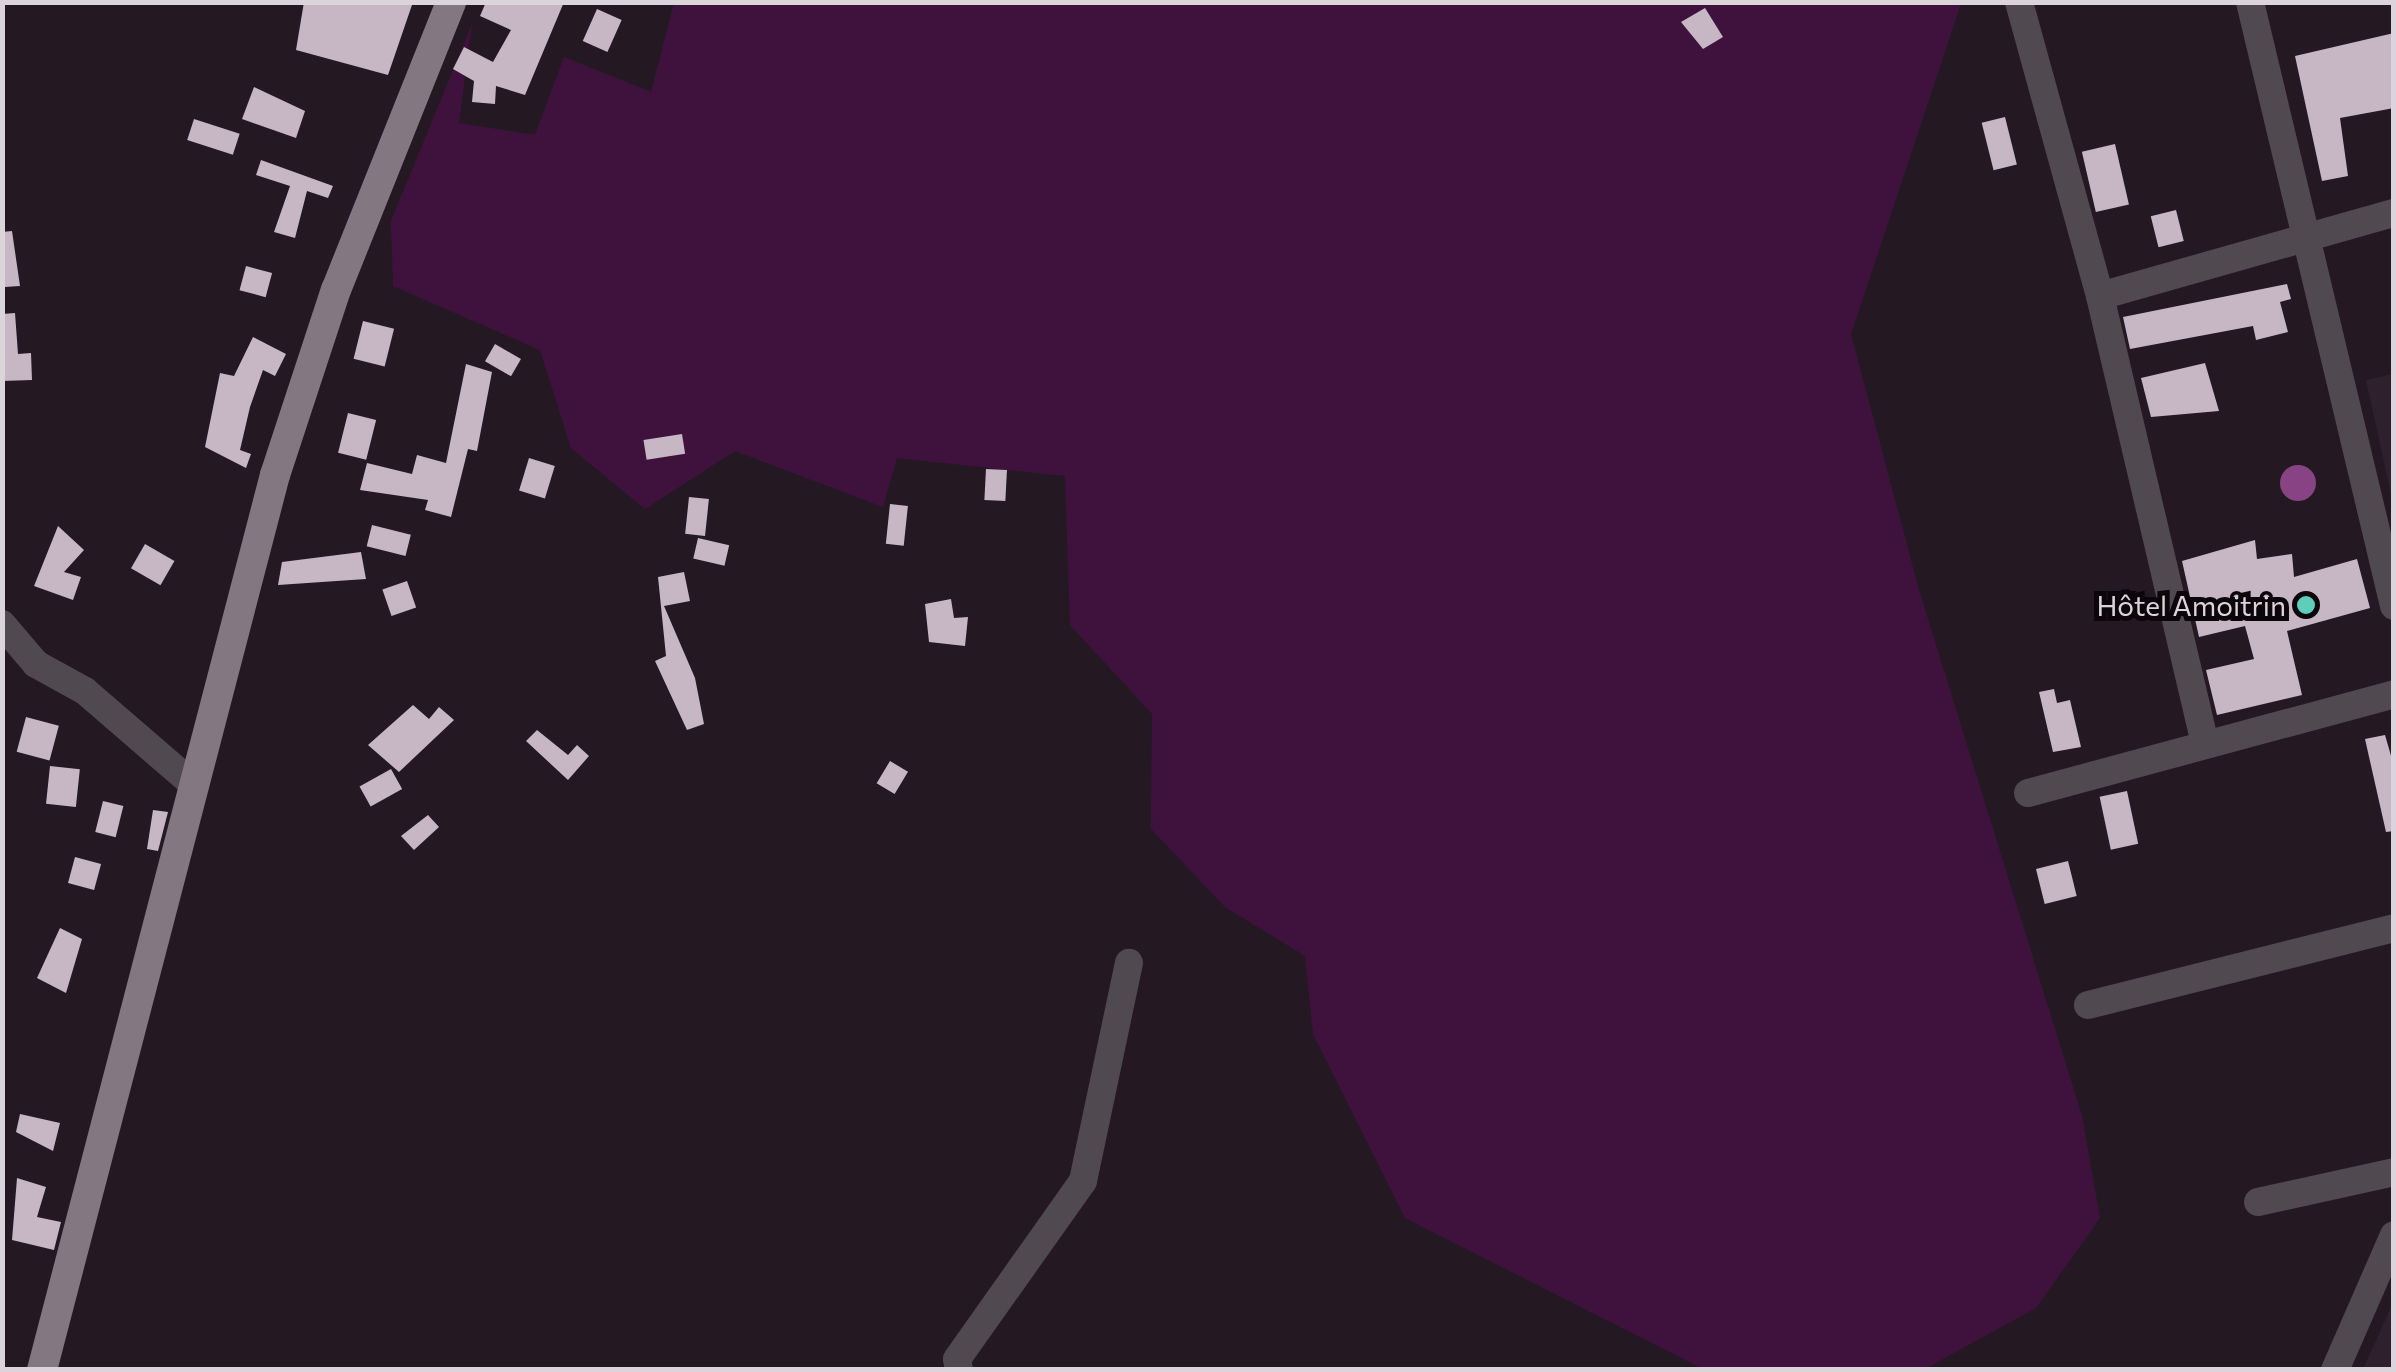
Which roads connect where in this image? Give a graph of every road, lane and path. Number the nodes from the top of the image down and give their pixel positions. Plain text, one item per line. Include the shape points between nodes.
1 (451, 2) edge
2 (2019, 2) edge
3 (2250, 2) edge
4 (2394, 214) edge
5 (2309, 233) junction
6 (2100, 296) junction
7 (2394, 606) edge
8 (2, 624) edge
9 (2394, 694) edge
10 (2204, 742) junction
11 (194, 786) junction
12 (2028, 793) dead end
13 (2394, 928) edge
14 (1130, 963) dead end
15 (2088, 1006) dead end
16 (2394, 1172) edge
17 (2258, 1202) dead end
18 (2394, 1235) edge
19 (42, 1370) edge
20 (959, 1370) edge
21 (2335, 1370) edge

1 - 11 main road via 336,290 275,475
2 - 6 street
3 - 5 street
4 - 5 street
5 - 6 street
5 - 7 street
6 - 10 street
8 - 11 street via 36,664 85,690
9 - 10 street
10 - 12 street
11 - 19 main road
13 - 15 street
14 - 20 street via 1082,1181 958,1359
16 - 17 street
18 - 21 street

